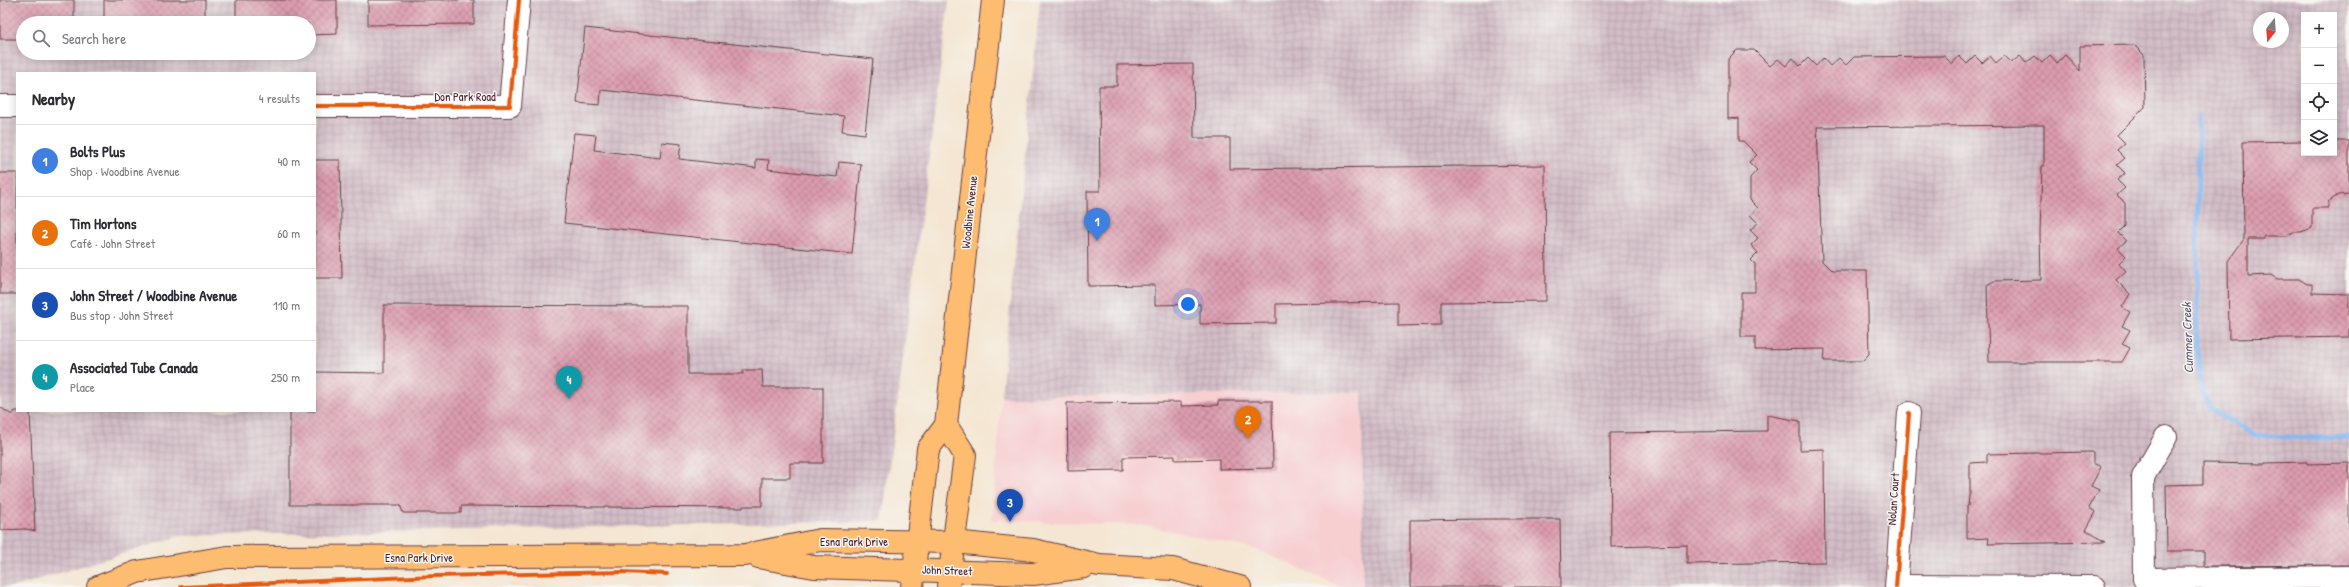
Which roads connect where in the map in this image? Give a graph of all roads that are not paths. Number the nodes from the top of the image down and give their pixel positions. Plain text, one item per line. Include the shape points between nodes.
1 (519, 0) edge
2 (993, 0) edge
3 (0, 106) edge
4 (16, 106) edge
5 (316, 106) edge
6 (1909, 413) dead end
7 (946, 425) junction
8 (2166, 437) dead end
9 (916, 541) junction
10 (954, 542) junction
11 (745, 555) junction
12 (1100, 565) junction
13 (2349, 577) edge
14 (913, 578) edge
15 (949, 579) edge
16 (1896, 586) edge
17 (98, 587) edge
18 (1240, 587) edge
19 (2094, 587) edge

1 - 5 street, Don Park Road via 510,106
2 - 7 main road, Woodbine Avenue
3 - 4 street
6 - 16 street, Nolan Court
7 - 9 main road via 928,449
7 - 10 main road via 965,455
8 - 13 street via 2143,477 2144,579
9 - 10 main road, John Street
9 - 11 main road, Esna Park Drive via 820,540
9 - 14 main road
10 - 12 main road, John Street via 1033,550
10 - 15 main road
11 - 14 main road, Esna Park Drive via 814,567
11 - 17 main road, Esna Park Drive via 227,557 137,572
12 - 15 main road, John Street via 1033,574
12 - 18 main road, John Street via 1173,569
14 - 15 main road, John Street
16 - 19 street

